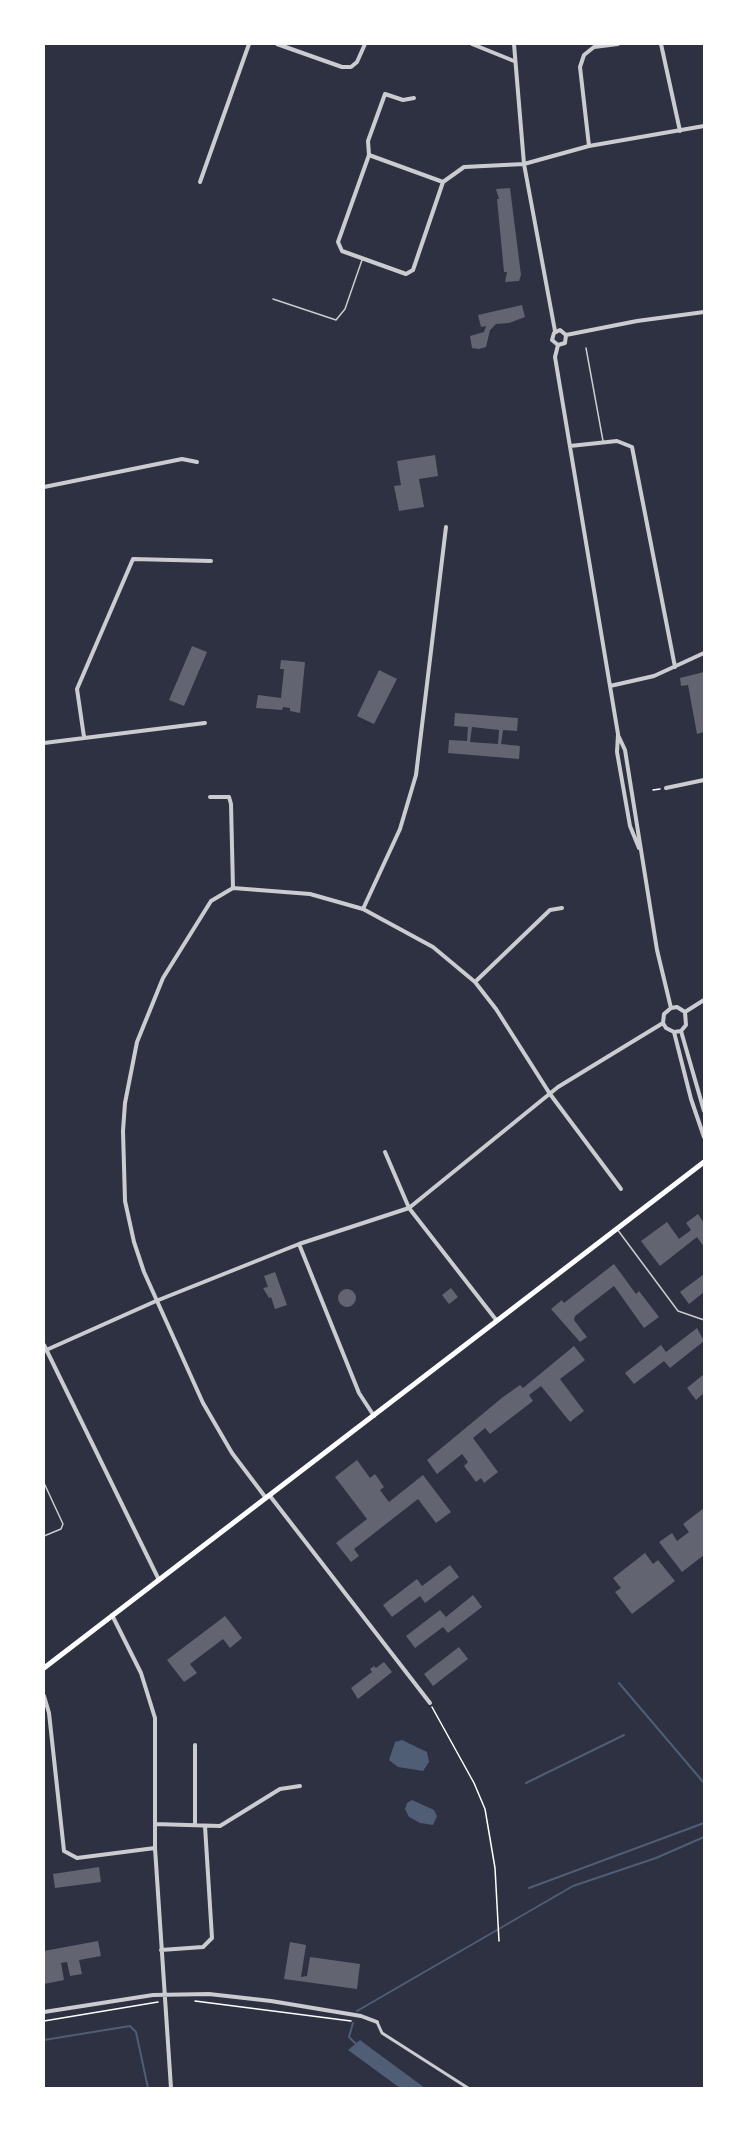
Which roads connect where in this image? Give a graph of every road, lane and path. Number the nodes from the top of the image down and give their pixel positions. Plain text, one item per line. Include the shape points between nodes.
1 (249, 44) edge
2 (278, 44) edge
3 (365, 44) edge
4 (472, 44) edge
5 (514, 44) edge
6 (618, 44) edge
7 (661, 44) edge
8 (514, 61) junction
9 (414, 98) dead end
10 (705, 126) edge
11 (680, 131) junction
12 (589, 146) junction
13 (369, 155) junction
14 (524, 164) junction
15 (200, 182) dead end
16 (443, 182) junction
17 (363, 259) junction
18 (273, 299) dead end
19 (705, 312) edge
20 (555, 332) junction
21 (566, 335) junction
22 (558, 345) junction
23 (586, 348) dead end
24 (603, 441) junction
25 (570, 446) junction
26 (197, 462) dead end
27 (44, 487) edge
28 (446, 527) dead end
29 (211, 561) dead end
30 (705, 653) edge
31 (675, 667) junction
32 (610, 686) junction
33 (205, 723) dead end
34 (618, 734) junction
35 (84, 737) junction
36 (44, 742) edge
37 (705, 780) edge
38 (666, 788) dead end
39 (210, 797) dead end
40 (639, 848) junction
41 (233, 888) junction
42 (562, 908) dead end
43 (363, 909) junction
44 (475, 982) junction
45 (705, 1000) edge
46 (671, 1008) junction
47 (685, 1012) junction
48 (663, 1023) junction
49 (681, 1031) junction
50 (674, 1032) junction
51 (550, 1094) junction
52 (705, 1111) edge
53 (705, 1137) edge
54 (385, 1152) dead end
55 (705, 1162) edge
56 (621, 1189) dead end
57 (409, 1208) junction
58 (617, 1229) junction
59 (299, 1244) junction
60 (156, 1301) junction
61 (705, 1320) edge
62 (497, 1321) junction
63 (44, 1348) edge
64 (374, 1416) junction
65 (44, 1483) edge
66 (268, 1497) junction
67 (44, 1536) edge
68 (159, 1580) junction
69 (112, 1616) junction
70 (44, 1668) edge
71 (44, 1696) edge
72 (430, 1703) joint
73 (195, 1745) dead end
74 (300, 1786) dead end
75 (155, 1824) junction
76 (195, 1825) junction
77 (205, 1826) junction
78 (155, 1848) junction
79 (499, 1941) dead end
80 (161, 1950) junction
81 (164, 1995) junction
82 (164, 2001) junction
83 (186, 2001) dead end
84 (44, 2012) edge
85 (44, 2021) edge
86 (360, 2022) dead end
87 (377, 2022) joint
88 (171, 2088) edge
89 (468, 2088) edge

1 - 15 street
2 - 3 street via 342,67 357,62
4 - 8 street
5 - 8 street
6 - 12 street via 594,47 584,55 580,67
7 - 11 street
8 - 14 street
9 - 13 street via 403,100 385,94 368,141
10 - 11 street
11 - 12 street
12 - 14 street
13 - 16 street
13 - 17 street via 338,242 342,251
14 - 16 street via 464,167
14 - 20 street
16 - 17 street via 413,270 406,274
17 - 18 lane via 345,309 336,320
19 - 21 street
20 - 21 street
20 - 22 street via 552,340
21 - 22 street via 565,343
22 - 25 street via 555,357
23 - 24 lane
24 - 25 street
24 - 31 street via 632,447
25 - 32 street
26 - 27 street via 182,459
28 - 43 street via 416,775 400,829
29 - 35 street via 133,559 77,688
30 - 31 street
31 - 32 street
32 - 34 street
33 - 35 street
34 - 40 street via 617,752 628,815
34 - 40 street via 639,824
35 - 36 street
37 - 38 street
39 - 41 street via 229,796
40 - 46 street
41 - 43 street via 310,894
41 - 60 street via 211,901 163,978 141,1027 129,1075 123,1131 125,1201 134,1242
42 - 44 street via 550,910
43 - 44 street via 433,947
44 - 51 street
45 - 47 street
46 - 47 street
46 - 48 street via 664,1014
47 - 49 street via 687,1022
48 - 50 street
48 - 51 street
49 - 50 street
49 - 52 street
50 - 53 street via 690,1099
51 - 56 street
51 - 57 street
54 - 57 street
55 - 58 main road
57 - 59 street
57 - 62 street
58 - 61 lane via 678,1311
58 - 62 main road
59 - 60 street
59 - 64 street via 359,1393
60 - 63 street
60 - 66 street via 203,1403 232,1453
62 - 64 main road
63 - 68 street
64 - 66 main road
65 - 67 lane via 63,1524 61,1529
66 - 68 main road
66 - 72 street
68 - 69 main road
69 - 70 main road
69 - 75 street via 141,1673 154,1712
71 - 78 street via 64,1851 77,1858
72 - 79 path via 484,1809 494,1857
73 - 76 street
74 - 77 street via 280,1789 220,1826
75 - 76 street
75 - 78 street
76 - 77 street
77 - 80 street via 212,1938 203,1947
78 - 80 street
80 - 81 street
81 - 82 street
81 - 84 street
81 - 87 street via 257,1999
82 - 85 path
82 - 88 street
83 - 86 path
87 - 89 street via 382,2033

